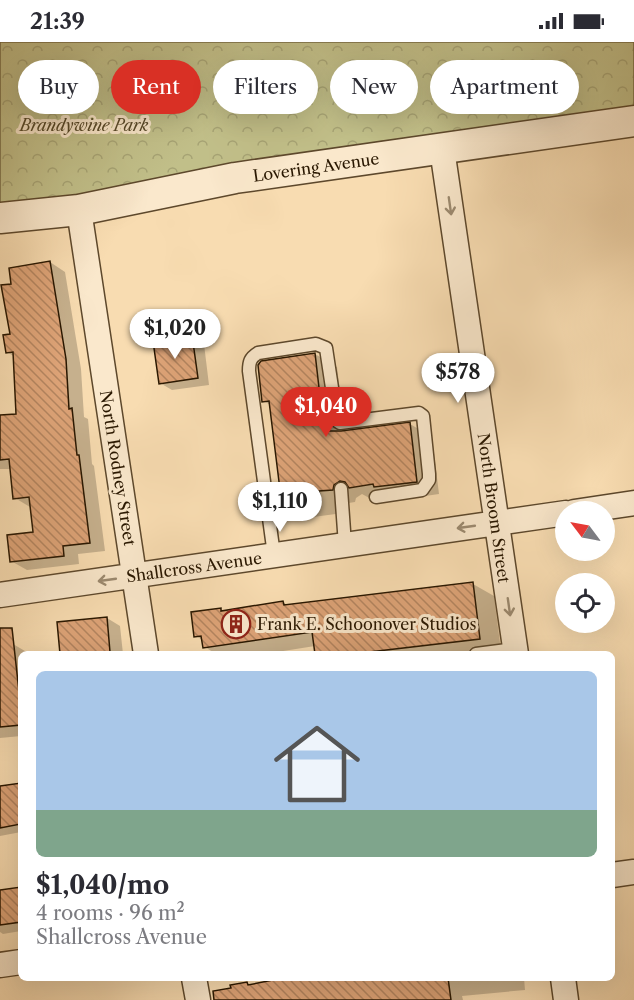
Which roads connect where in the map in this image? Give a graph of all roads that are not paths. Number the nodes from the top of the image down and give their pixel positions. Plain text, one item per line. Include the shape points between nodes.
1 (634, 121) edge
2 (442, 148) junction
3 (79, 210) junction
4 (0, 218) edge
5 (337, 421) junction
6 (335, 434) dead end
7 (341, 489) dead end
8 (376, 497) dead end
9 (634, 503) edge
10 (615, 506) edge
11 (555, 515) edge
12 (497, 523) junction
13 (345, 545) junction
14 (274, 555) junction
15 (134, 576) junction
16 (0, 595) edge
17 (146, 651) edge
18 (515, 651) edge
19 (634, 872) edge
20 (615, 875) edge
21 (18, 962) edge
22 (0, 965) edge
23 (195, 981) edge
24 (563, 981) edge
25 (198, 1000) edge
26 (566, 1000) edge

1 - 2 street, Lovering Avenue
2 - 3 street, Lovering Avenue via 235,178
2 -> 12 street, North Broom Street
3 - 4 street, Lovering Avenue
3 - 15 street, North Rodney Street
5 - 6 lane
5 - 8 lane via 419,413 423,416 429,474 426,486 422,490
5 - 14 lane via 327,348 316,344 258,354 250,360
7 - 13 lane
9 - 10 street
11 - 12 street, Shallcross Avenue
12 -> 13 street, Shallcross Avenue
12 -> 18 street, North Broom Street
13 - 14 street, Shallcross Avenue
14 - 15 street, Shallcross Avenue
15 -> 16 street, Shallcross Avenue
15 - 17 street, North Rodney Street
19 - 20 street
21 - 22 street
23 - 25 street
24 - 26 street

